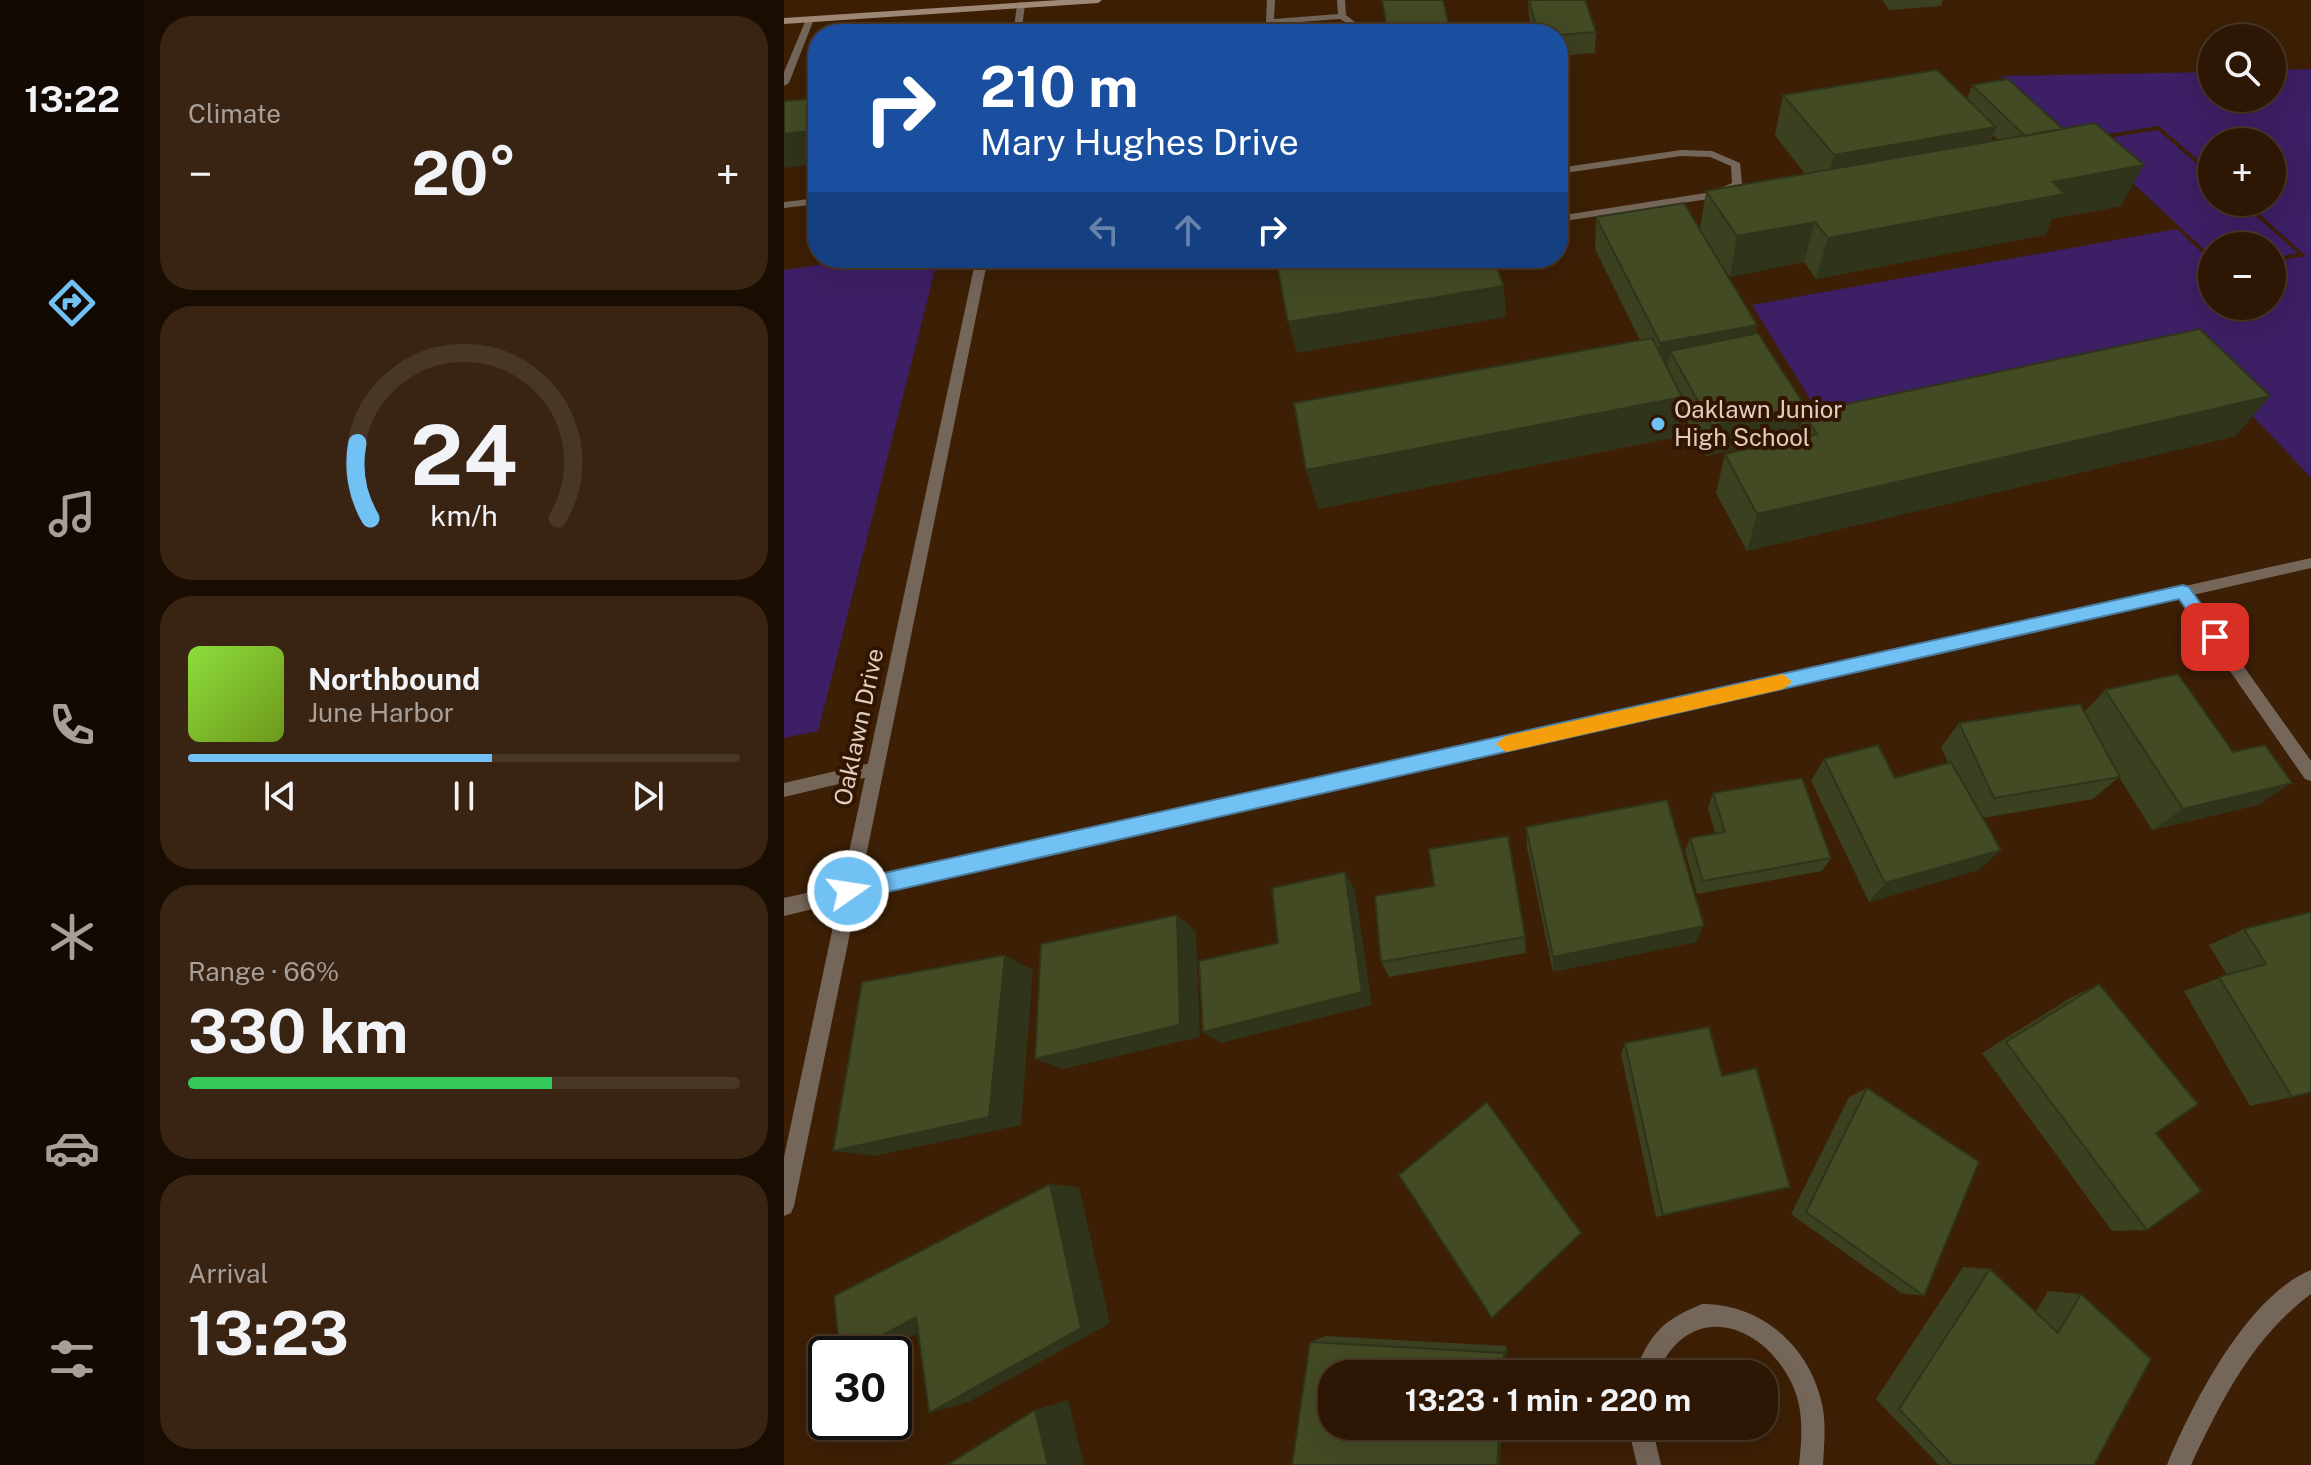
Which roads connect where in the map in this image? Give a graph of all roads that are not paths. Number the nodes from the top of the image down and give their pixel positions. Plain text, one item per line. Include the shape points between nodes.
1 (1098, 0) edge
2 (1271, 0) edge
3 (1341, 0) edge
4 (1021, 5) junction
5 (1342, 16) junction
6 (810, 19) junction
7 (784, 21) edge
8 (1270, 22) joint
9 (1018, 24) edge
10 (1352, 24) edge
11 (784, 83) edge
12 (1568, 170) edge
13 (808, 202) edge
14 (784, 205) edge
15 (1568, 217) edge
16 (981, 268) edge
17 (2311, 563) edge
18 (2183, 592) junction
19 (875, 769) junction
20 (2311, 774) edge
21 (784, 790) edge
22 (848, 891) junction
23 (784, 907) edge
24 (784, 1206) edge
25 (2311, 1281) edge
26 (1652, 1360) edge
27 (1643, 1440) edge
28 (1649, 1465) edge
29 (1811, 1465) edge
30 (2179, 1465) edge

1 - 4 main road
2 - 8 street
3 - 5 street
4 - 6 main road
4 - 9 street
5 - 8 street
5 - 10 street
6 - 7 main road
6 - 11 street
12 - 15 street via 1681,153 1712,154 1736,165 1737,184 1715,195
13 - 14 street
16 - 19 street, Oaklawn Drive
17 - 18 street
18 - 20 street
18 - 22 street
19 - 21 street
19 - 22 street, Oaklawn Drive
22 - 23 street
22 - 24 street, Oaklawn Drive
25 - 30 street via 2293,1293 2239,1353
26 - 29 street via 1659,1345 1680,1327 1704,1316 1730,1315 1756,1326 1780,1344 1798,1370 1812,1413
27 - 28 street

